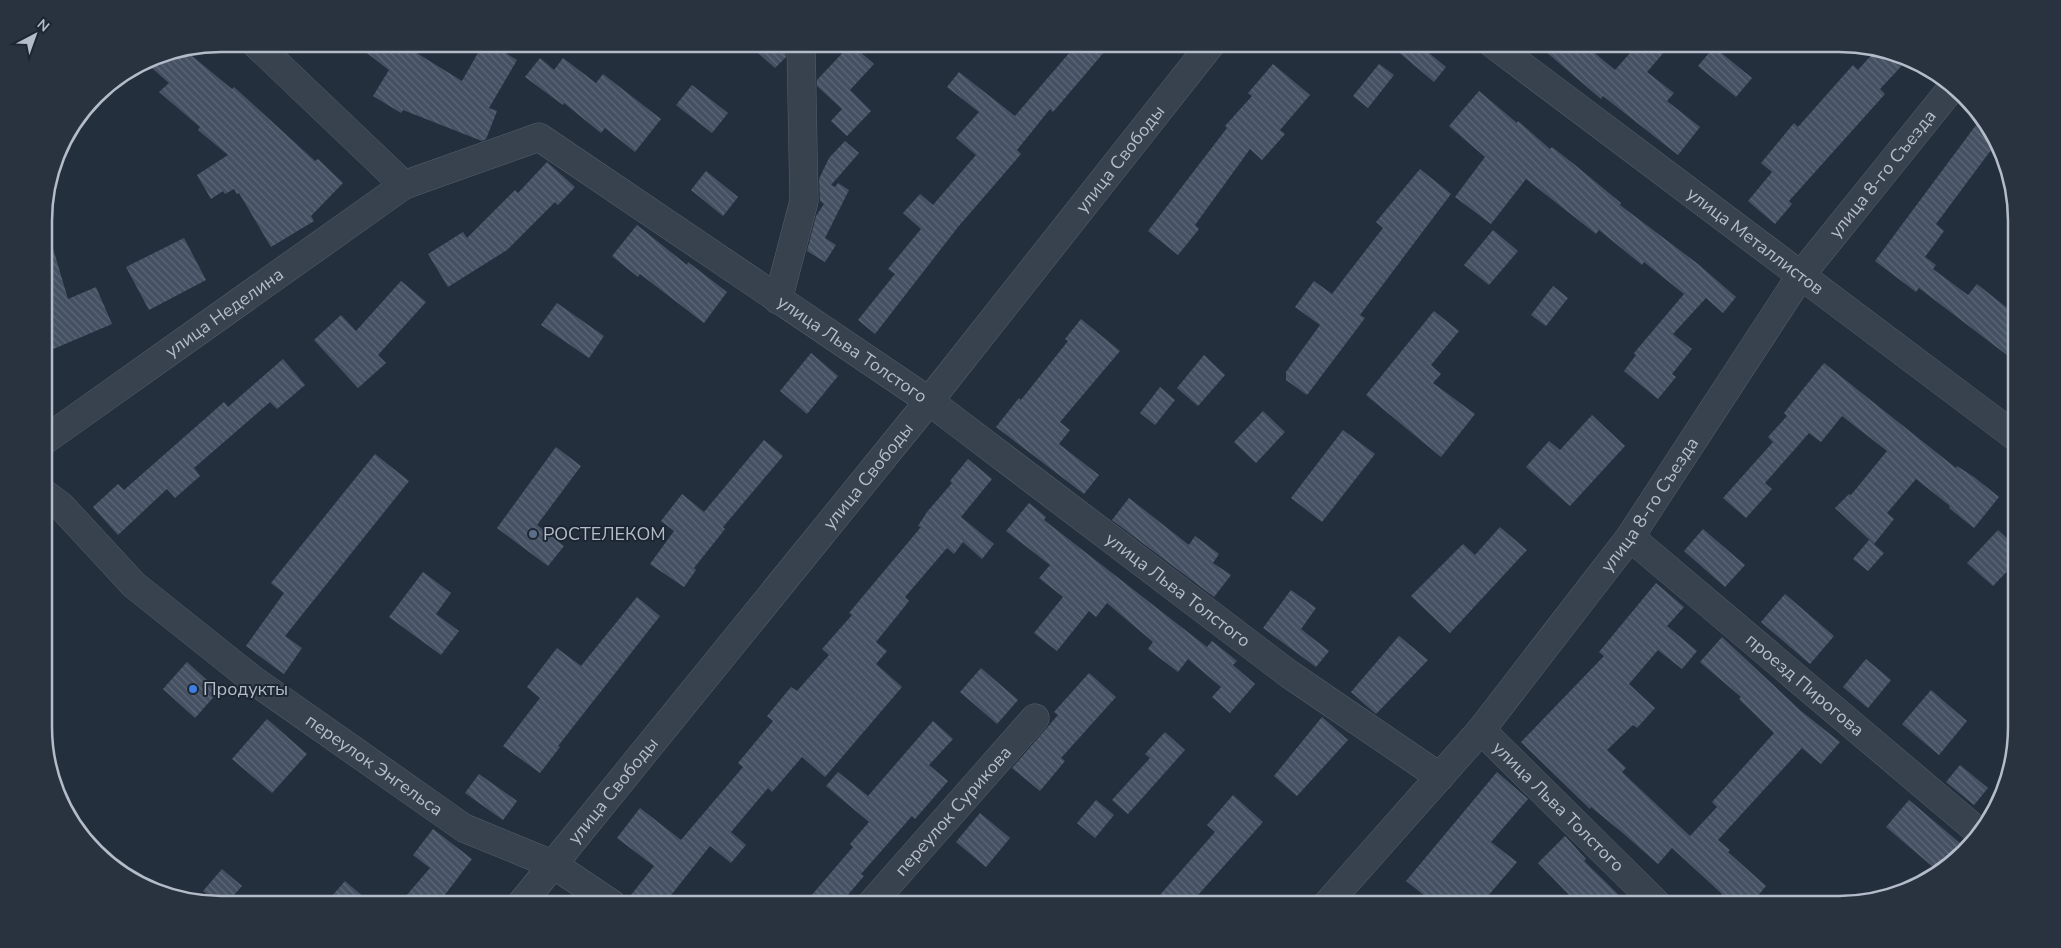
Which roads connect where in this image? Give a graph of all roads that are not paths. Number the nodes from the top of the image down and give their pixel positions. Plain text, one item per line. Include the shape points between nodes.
1 (264, 52) edge
2 (802, 52) edge
3 (1205, 52) edge
4 (1504, 52) edge
5 (1948, 92) edge
6 (404, 185) junction
7 (1801, 275) junction
8 (778, 300) junction
9 (929, 401) junction
10 (2009, 431) edge
11 (53, 435) edge
12 (52, 500) edge
13 (1630, 537) junction
14 (1035, 718) dead end
15 (1481, 730) junction
16 (1440, 777) junction
17 (1975, 829) edge
18 (554, 865) junction
19 (1336, 895) edge
20 (1648, 895) edge
21 (528, 896) edge
22 (600, 896) edge
23 (878, 896) edge

1 - 6 street
2 - 8 street via 804,201
3 - 9 street, улица Свободы
4 - 7 street, улица Металлистов
5 - 7 street, улица 8-го Съезда
6 - 8 street, улица Льва Толстого via 539,137
6 - 11 street, улица Неделина
7 - 10 street, улица Металлистов
7 - 13 street, улица 8-го Съезда
8 - 9 street, улица Льва Толстого
9 - 16 street, улица Льва Толстого via 1289,674
9 - 18 street, улица Свободы
12 - 18 street, переулок Энгельса via 134,585 252,679 464,828
13 - 15 street, улица 8-го Съезда
13 - 17 street, проезд Пирогова
14 - 23 street, переулок Сурикова
15 - 16 street, улица 8-го Съезда
15 - 20 street, улица Льва Толстого
16 - 19 street, улица 8-го Съезда
18 - 21 street, улица Свободы
18 - 22 street, переулок Энгельса

